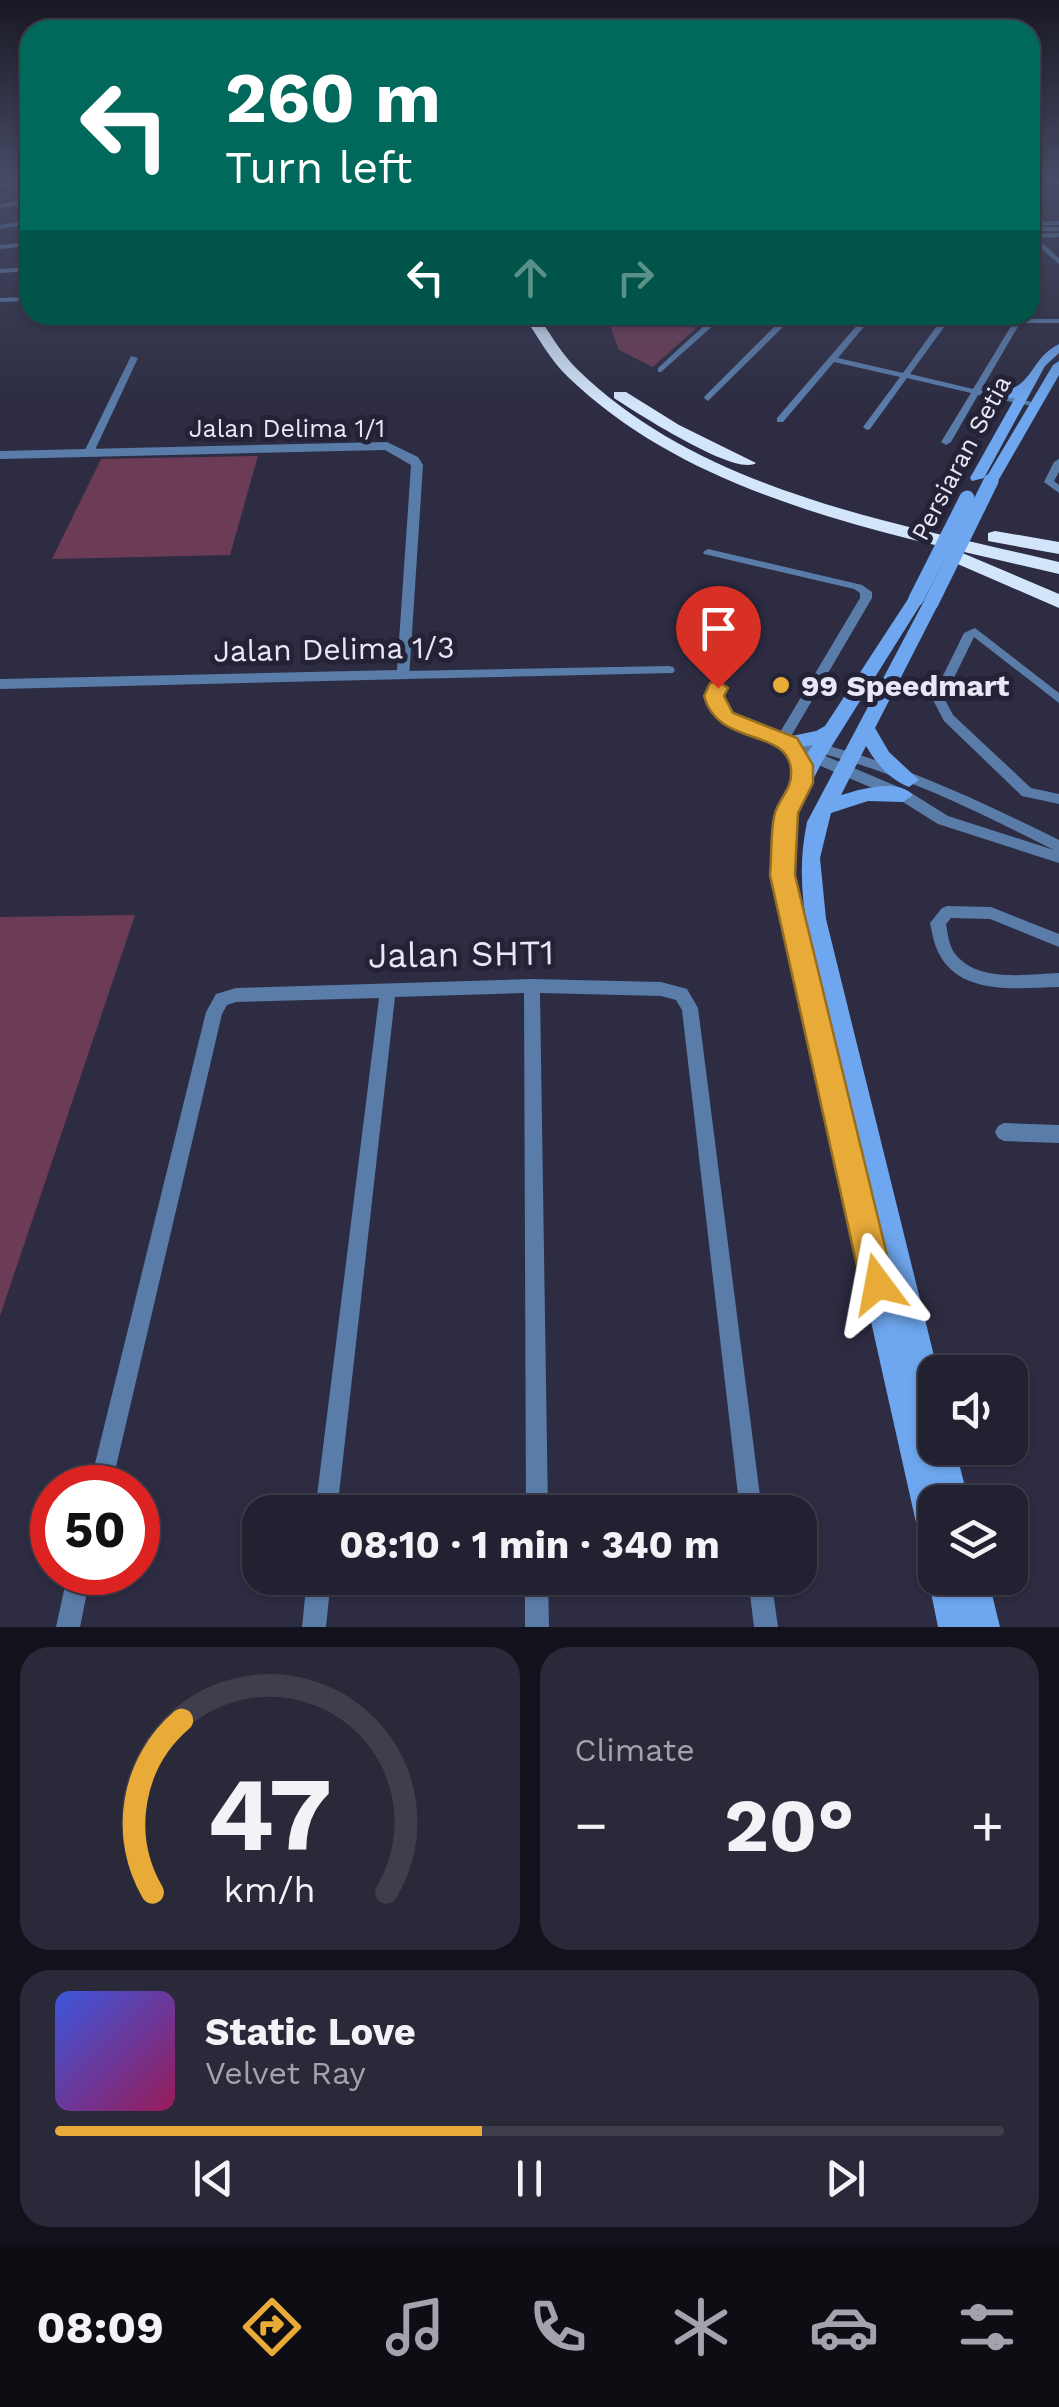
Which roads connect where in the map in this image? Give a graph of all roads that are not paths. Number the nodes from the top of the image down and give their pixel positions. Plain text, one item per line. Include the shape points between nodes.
1 (535, 325) edge
2 (553, 325) edge
3 (709, 325) edge
4 (781, 325) edge
5 (861, 325) edge
6 (942, 325) edge
7 (1017, 325) edge
8 (1059, 348) edge
9 (134, 358) dead end
10 (832, 359) junction
11 (1059, 365) edge
12 (660, 370) dead end
13 (905, 375) junction
14 (1027, 385) junction
15 (984, 394) junction
16 (708, 398) dead end
17 (1018, 402) junction
18 (1033, 404) junction
19 (1011, 415) junction
20 (780, 420) dead end
21 (867, 427) dead end
22 (946, 442) dead end
23 (88, 452) junction
24 (0, 454) edge
25 (1059, 462) edge
26 (984, 479) junction
27 (1059, 490) edge
28 (805, 502) junction
29 (708, 552) dead end
30 (1059, 552) edge
31 (1059, 568) edge
32 (923, 601) junction
33 (1059, 602) edge
34 (670, 670) dead end
35 (404, 676) junction
36 (0, 684) edge
37 (718, 688) dead end
38 (1059, 699) edge
39 (837, 727) junction
40 (866, 729) junction
41 (802, 747) junction
42 (847, 763) junction
43 (802, 783) junction
44 (906, 788) junction
45 (1059, 799) edge
46 (822, 809) junction
47 (1059, 846) edge
48 (1059, 857) edge
49 (1059, 941) edge
50 (1059, 980) edge
51 (532, 986) junction
52 (388, 990) junction
53 (1004, 1132) dead end
54 (1059, 1134) edge
55 (918, 1355) edge
56 (106, 1465) edge
57 (923, 1485) edge
58 (328, 1495) edge
59 (536, 1495) edge
60 (749, 1495) edge
61 (75, 1595) edge
62 (317, 1595) edge
63 (536, 1595) edge
64 (762, 1595) edge
65 (948, 1595) edge
66 (975, 1595) edge
67 (68, 1627) edge
68 (314, 1627) edge
69 (537, 1627) edge
70 (766, 1627) edge
71 (955, 1627) edge
72 (983, 1627) edge

1 - 28 highway via 565,367 641,430
2 - 30 highway via 578,360 623,398 747,463 824,492
3 - 12 street
4 - 16 street
5 - 10 street
6 - 13 street
7 - 15 street
8 - 14 main road, Persiaran Setia
9 - 23 street
10 - 13 street
10 - 20 street
11 - 18 main road, Persiaran Setia
13 - 15 street
13 - 21 street
14 - 15 main road via 1010,396
14 - 17 main road, Persiaran Setia
15 - 17 street
15 - 19 main road via 1005,402
15 - 22 street
17 - 18 street
17 - 19 main road, Persiaran Setia
18 - 26 main road, Persiaran Setia
19 - 26 main road, Persiaran Setia
23 - 24 street, Jalan Delima 1/1
23 - 35 street, Jalan Delima 1/1 via 387,446 414,460
25 - 27 street via 1049,482
26 - 32 main road, Persiaran Setia, bridge
28 - 31 highway
28 - 33 highway via 1002,574
29 - 41 street via 866,592
32 - 39 main road
32 - 40 main road
34 - 35 street, Jalan Delima 1/3
35 - 36 street, Jalan Delima 1/3
37 - 41 street via 714,696 726,718
38 - 45 street via 982,634 970,634 938,698 940,708 1027,792
39 - 41 main road
39 - 41 main road
40 - 42 main road
40 - 44 main road
41 - 42 street
41 - 43 main road
41 - 43 main road
42 - 44 street
42 - 46 main road
43 - 57 main road via 786,813 782,875
44 - 46 main road
44 - 47 street via 956,795
44 - 48 street via 943,820
46 - 55 main road via 810,858 815,920
49 - 50 street via 991,913 947,912 938,923 948,960 962,972 980,979
51 - 52 street, Jalan SHT1
51 - 59 street
51 - 60 street, Jalan SHT1 via 660,990 681,994 690,1008
52 - 56 street, Jalan SHT1 via 222,998
52 - 58 street
53 - 54 street
61 - 67 street
62 - 68 street
63 - 69 street
64 - 70 street
65 - 71 main road
66 - 72 main road

